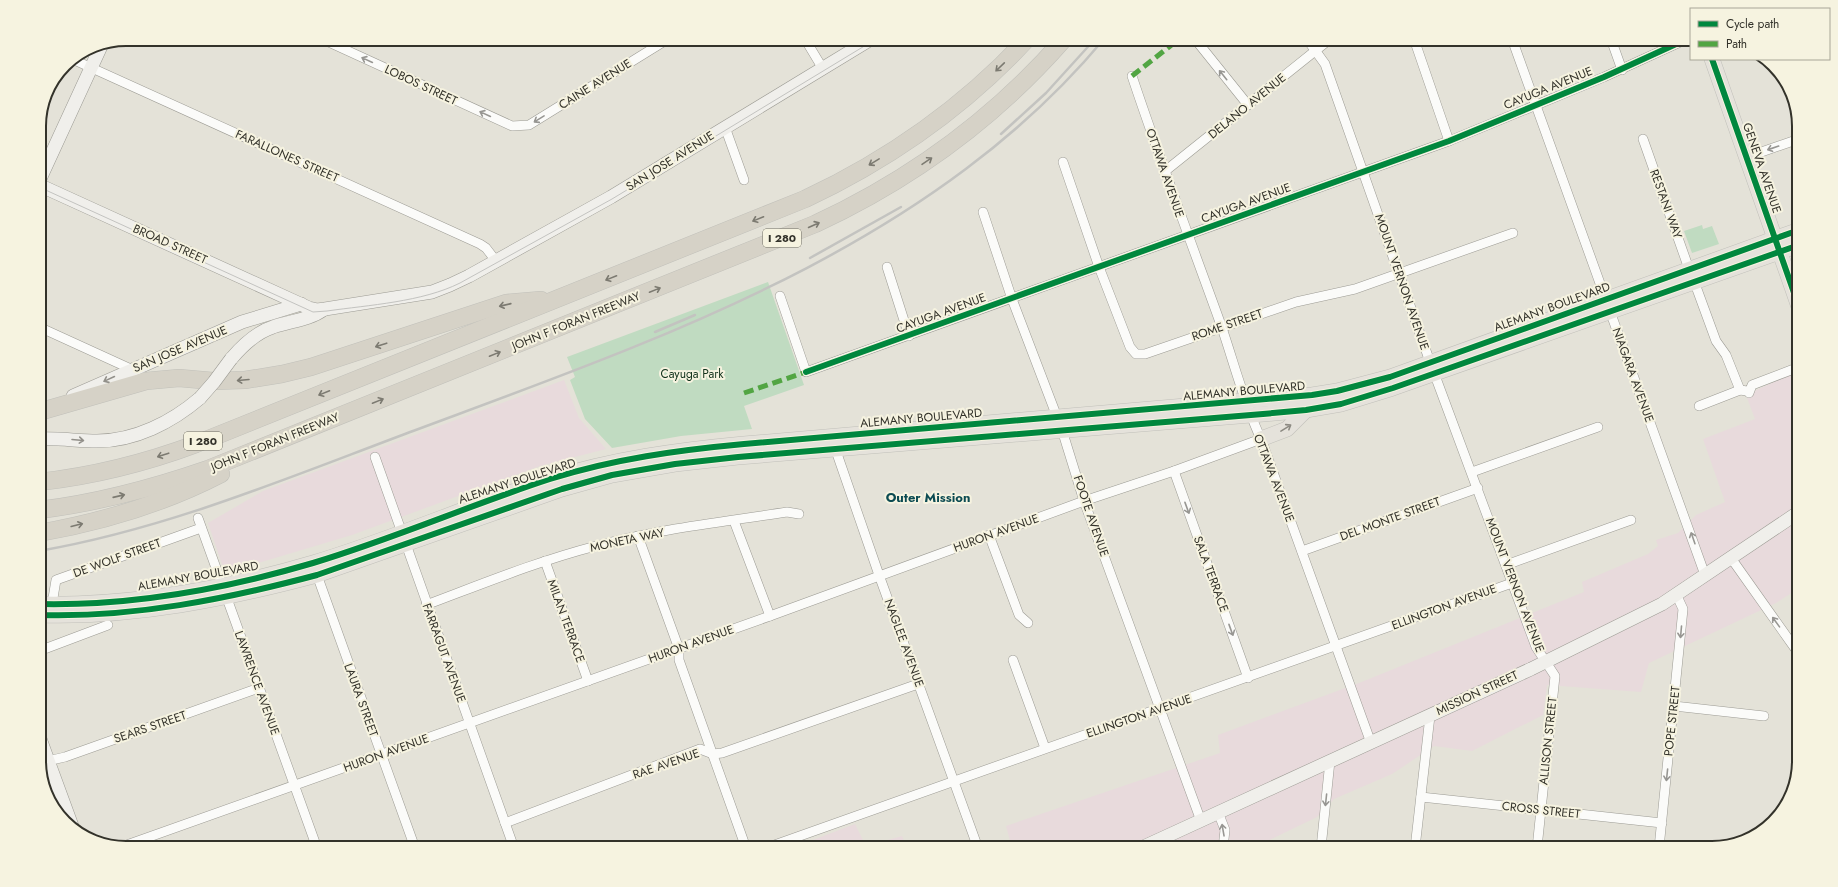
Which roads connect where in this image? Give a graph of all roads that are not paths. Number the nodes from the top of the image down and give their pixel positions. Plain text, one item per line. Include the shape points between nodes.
1 (337, 46) edge
2 (657, 46) edge
3 (809, 46) edge
4 (844, 46) edge
5 (860, 46) edge
6 (1020, 46) edge
7 (1057, 46) edge
8 (1201, 46) edge
9 (1313, 46) edge
10 (1321, 46) edge
11 (1416, 46) edge
12 (1514, 46) edge
13 (1613, 46) edge
14 (1672, 46) edge
15 (99, 50) edge
16 (1316, 50) junction
17 (1712, 60) edge
18 (78, 62) edge
19 (91, 68) junction
20 (823, 69) junction
21 (1622, 70) junction
22 (1132, 76) dead end
23 (1248, 105) junction
24 (1535, 105) junction
25 (521, 125) joint
26 (725, 128) junction
27 (1643, 139) dead end
28 (1449, 141) junction
29 (1792, 141) edge
30 (1747, 157) junction
31 (1063, 162) dead end
32 (46, 166) edge
33 (1164, 172) junction
34 (1363, 173) junction
35 (744, 180) dead end
36 (46, 188) edge
37 (982, 212) dead end
38 (1513, 232) dead end
39 (1792, 235) edge
40 (1187, 236) junction
41 (1777, 245) junction
42 (1792, 245) edge
43 (496, 261) junction
44 (887, 267) dead end
45 (1099, 267) junction
46 (1400, 272) junction
47 (1691, 275) junction
48 (250, 281) junction
49 (1792, 287) edge
50 (780, 296) dead end
51 (558, 299) junction
52 (1012, 299) junction
53 (301, 304) junction
54 (1607, 305) junction
55 (325, 309) junction
56 (255, 318) junction
57 (272, 327) junction
58 (1221, 327) junction
59 (46, 330) edge
60 (909, 336) junction
61 (1433, 368) junction
62 (131, 369) junction
63 (1792, 370) edge
64 (1740, 390) junction
65 (1699, 406) dead end
66 (46, 409) edge
67 (1248, 409) junction
68 (46, 410) edge
69 (1306, 410) junction
70 (1059, 424) junction
71 (315, 426) junction
72 (1598, 427) dead end
73 (46, 439) edge
74 (1261, 440) junction
75 (834, 443) junction
76 (375, 457) dead end
77 (1174, 471) junction
78 (1472, 472) junction
79 (46, 481) edge
80 (1478, 488) junction
81 (1084, 501) junction
82 (46, 509) edge
83 (799, 514) dead end
84 (1792, 517) edge
85 (198, 518) dead end
86 (1631, 520) dead end
87 (734, 521) junction
88 (201, 528) junction
89 (46, 531) edge
90 (638, 536) junction
91 (989, 536) junction
92 (403, 538) junction
93 (1302, 551) junction
94 (1731, 558) junction
95 (545, 561) junction
96 (1506, 565) junction
97 (317, 575) junction
98 (879, 575) junction
99 (1705, 575) junction
100 (1512, 583) junction
101 (224, 592) junction
102 (1676, 594) junction
103 (46, 597) edge
104 (46, 602) edge
105 (426, 604) junction
106 (130, 611) junction
107 (46, 615) edge
108 (770, 616) junction
109 (1028, 623) dead end
110 (108, 625) joint
111 (1792, 644) edge
112 (1336, 646) junction
113 (46, 648) edge
114 (679, 649) junction
115 (1013, 660) dead end
116 (1545, 662) junction
117 (1248, 678) junction
118 (588, 681) junction
119 (918, 684) junction
120 (259, 688) junction
121 (1674, 706) junction
122 (1161, 709) junction
123 (1430, 716) junction
124 (1764, 716) dead end
125 (469, 724) junction
126 (1371, 743) junction
127 (1045, 748) junction
128 (712, 754) junction
129 (381, 755) junction
130 (46, 761) edge
131 (1330, 761) junction
132 (46, 767) edge
133 (954, 781) junction
134 (294, 786) junction
135 (1421, 797) junction
136 (1541, 810) junction
137 (1218, 812) junction
138 (68, 817) edge
139 (1201, 821) junction
140 (505, 823) junction
141 (1662, 823) junction
142 (139, 841) edge
143 (314, 841) edge
144 (412, 841) edge
145 (511, 841) edge
146 (743, 841) edge
147 (786, 841) edge
148 (975, 841) edge
149 (1157, 841) edge
150 (1224, 841) edge
151 (1322, 841) edge
152 (1416, 841) edge
153 (1538, 841) edge
154 (1660, 841) edge

25 -> 1 street, LOBOS STREET via 512,126
2 -> 25 street, CAINE AVENUE via 529,125
3 - 20 street
4 - 20 main road, SAN JOSE AVENUE via 829,55
5 - 20 main road, SAN JOSE AVENUE
6 -> 51 highway, I 280 via 982,83 937,120 890,153 851,176 787,207
71 -> 7 highway, JOHN F FORAN FREEWAY / I 280 via 839,213 900,178 963,134 1012,93
23 -> 8 street
9 - 16 street, MOUNT VERNON AVENUE
10 - 16 street, DELANO AVENUE
11 - 28 street
12 - 24 street, NIAGARA AVENUE
13 - 21 street
14 - 21 street, CAYUGA AVENUE
15 - 19 main road
16 - 23 street, DELANO AVENUE
16 - 34 street, MOUNT VERNON AVENUE via 1325,64
17 - 30 main road, GENEVA AVENUE
18 - 19 street, FARALLONES STREET
19 - 32 main road
19 - 43 street, FARALLONES STREET via 480,244
20 - 26 main road, SAN JOSE AVENUE
21 - 24 street, CAYUGA AVENUE
22 - 33 street, OTTAWA AVENUE
23 - 33 street, DELANO AVENUE
24 - 28 street, CAYUGA AVENUE
24 - 54 street, NIAGARA AVENUE
26 - 35 street
26 - 43 main road, SAN JOSE AVENUE via 598,205
27 - 47 street, RESTANI WAY
28 - 34 street, CAYUGA AVENUE
29 -> 30 street
30 - 41 main road, GENEVA AVENUE
31 - 45 street, ROME STREET
33 - 40 street, OTTAWA AVENUE
34 - 40 street, CAYUGA AVENUE
34 - 46 street, MOUNT VERNON AVENUE
36 - 48 main road, BROAD STREET
37 - 52 street, FOOTE AVENUE
38 - 46 street, ROME STREET
39 - 41 main road, ALEMANY BOULEVARD
40 - 45 street, CAYUGA AVENUE
40 - 58 street, OTTAWA AVENUE
41 - 42 main road, ALEMANY BOULEVARD
41 - 47 main road, ALEMANY BOULEVARD
41 - 49 main road, GENEVA AVENUE
43 - 55 main road, SAN JOSE AVENUE via 432,292
44 - 60 street
45 - 52 street, CAYUGA AVENUE
45 - 58 street, ROME STREET via 1130,347 1136,354 1145,354
46 - 58 street, ROME STREET via 1355,289 1296,302
46 - 61 street, MOUNT VERNON AVENUE
47 - 54 main road, ALEMANY BOULEVARD
47 - 64 street, RESTANI WAY via 1716,341 1726,355
48 - 53 main road, BROAD STREET
48 - 56 main road via 262,289 269,302 265,311
50 - 60 street, CAYUGA AVENUE via 806,372
51 -> 68 highway via 506,303 311,367 282,374 230,381 179,378 146,381
51 -> 79 highway, I 280 via 179,450 124,467
52 - 60 street, CAYUGA AVENUE
52 - 70 street, FOOTE AVENUE
53 - 55 main road, SAN JOSE AVENUE via 317,310
53 - 56 main road, SAN JOSE AVENUE
53 - 57 main road via 294,315
54 - 61 main road, ALEMANY BOULEVARD
99 -> 54 street, NIAGARA AVENUE
55 - 57 main road, SAN JOSE AVENUE via 315,316
56 - 62 main road, SAN JOSE AVENUE
73 -> 57 main road, SAN JOSE AVENUE, bridge via 98,441 127,436 165,422 200,398 245,345
58 - 67 street, OTTAWA AVENUE
59 - 62 street
61 - 67 main road, ALEMANY BOULEVARD
61 - 69 main road, ALEMANY BOULEVARD via 1342,404
61 - 78 street, MOUNT VERNON AVENUE
62 -> 66 main road, SAN JOSE AVENUE
63 - 64 street via 1752,385 1749,393
64 - 65 street
67 - 69 main road, ALEMANY BOULEVARD
67 - 70 main road, ALEMANY BOULEVARD
67 - 74 street, OTTAWA AVENUE
74 -> 69 main road via 1287,429
70 - 75 main road, ALEMANY BOULEVARD
70 - 81 street, FOOTE AVENUE
82 -> 71 highway, JOHN F FORAN FREEWAY / I 280 via 97,501 172,481
89 -> 71 highway via 114,515 174,495 218,476
72 - 78 street
74 - 77 street, HURON AVENUE
74 - 93 street, OTTAWA AVENUE
75 - 92 main road, ALEMANY BOULEVARD via 698,448 616,462 551,479
75 - 98 street, NAGLEE AVENUE
76 - 92 street, FARRAGUT AVENUE
77 - 81 street, HURON AVENUE
77 -> 117 street, SALA TERRACE
78 - 80 street, MOUNT VERNON AVENUE
80 - 93 street, DEL MONTE STREET
80 - 96 street, MOUNT VERNON AVENUE
81 - 91 street, HURON AVENUE
81 - 122 street, FOOTE AVENUE
83 - 87 street, MONETA WAY via 787,512
84 - 94 main road, MISSION STREET
85 - 88 street, LAWRENCE AVENUE
86 - 96 street
87 - 90 street, MONETA WAY
87 - 108 street
88 - 101 street, LAWRENCE AVENUE
88 - 103 street, DE WOLF STREET via 56,580
90 - 95 street, MONETA WAY
90 - 114 street
91 - 98 street, HURON AVENUE
91 - 109 street via 1019,615
92 - 97 main road, ALEMANY BOULEVARD
92 - 101 main road, ALEMANY BOULEVARD via 313,562
92 - 105 street, FARRAGUT AVENUE
93 - 112 street, OTTAWA AVENUE
94 - 99 main road, MISSION STREET
111 -> 94 street
95 - 105 street, MONETA WAY
95 - 118 street, MILAN TERRACE
96 - 100 street, MOUNT VERNON AVENUE
97 - 101 main road, ALEMANY BOULEVARD
97 - 129 street, LAURA STREET
98 - 108 street, HURON AVENUE
98 - 119 street, NAGLEE AVENUE
99 - 102 main road, MISSION STREET
100 - 112 street, ELLINGTON AVENUE
100 - 116 street, MOUNT VERNON AVENUE via 1536,647
101 - 104 main road, ALEMANY BOULEVARD
101 - 106 main road, ALEMANY BOULEVARD
101 - 120 street, LAWRENCE AVENUE
102 - 116 main road, MISSION STREET via 1662,604
102 -> 121 street, POPE STREET via 1683,609
105 - 125 street, FARRAGUT AVENUE
106 - 107 main road, ALEMANY BOULEVARD via 91,615
106 - 110 main road
108 - 114 street, HURON AVENUE
110 - 113 street
112 - 117 street, ELLINGTON AVENUE
112 - 126 street, OTTAWA AVENUE
114 - 118 street, HURON AVENUE
114 - 128 street via 679,660
115 - 127 street
116 - 123 main road, MISSION STREET
116 - 136 street, ALLISON STREET via 1555,676
117 - 122 street, ELLINGTON AVENUE
118 - 125 street, HURON AVENUE
119 - 128 street, RAE AVENUE via 722,753
119 - 133 street, NAGLEE AVENUE
120 - 130 street, SEARS STREET
120 - 134 street, LAWRENCE AVENUE
121 - 124 street
121 -> 141 street, POPE STREET
122 - 127 street, ELLINGTON AVENUE
122 - 139 street, FOOTE AVENUE
123 - 126 main road, MISSION STREET
123 - 135 street
125 - 129 street, HURON AVENUE
125 - 140 street, FARRAGUT AVENUE
126 - 131 main road, MISSION STREET
127 - 133 street, ELLINGTON AVENUE
128 - 140 street, RAE AVENUE via 700,750
128 - 146 street
129 - 134 street, HURON AVENUE
129 - 144 street, LAURA STREET
131 - 137 main road, MISSION STREET
131 -> 151 street
132 - 138 main road
133 - 147 street, ELLINGTON AVENUE
133 - 148 street, NAGLEE AVENUE
134 - 142 street, HURON AVENUE
134 - 143 street, LAWRENCE AVENUE
135 - 136 street, CROSS STREET
135 - 152 street
136 - 141 street, CROSS STREET
136 - 153 street, ALLISON STREET
137 - 139 main road, MISSION STREET
150 -> 137 street via 1225,830
139 - 149 main road, MISSION STREET
140 - 145 street, FARRAGUT AVENUE
141 - 154 street, POPE STREET

